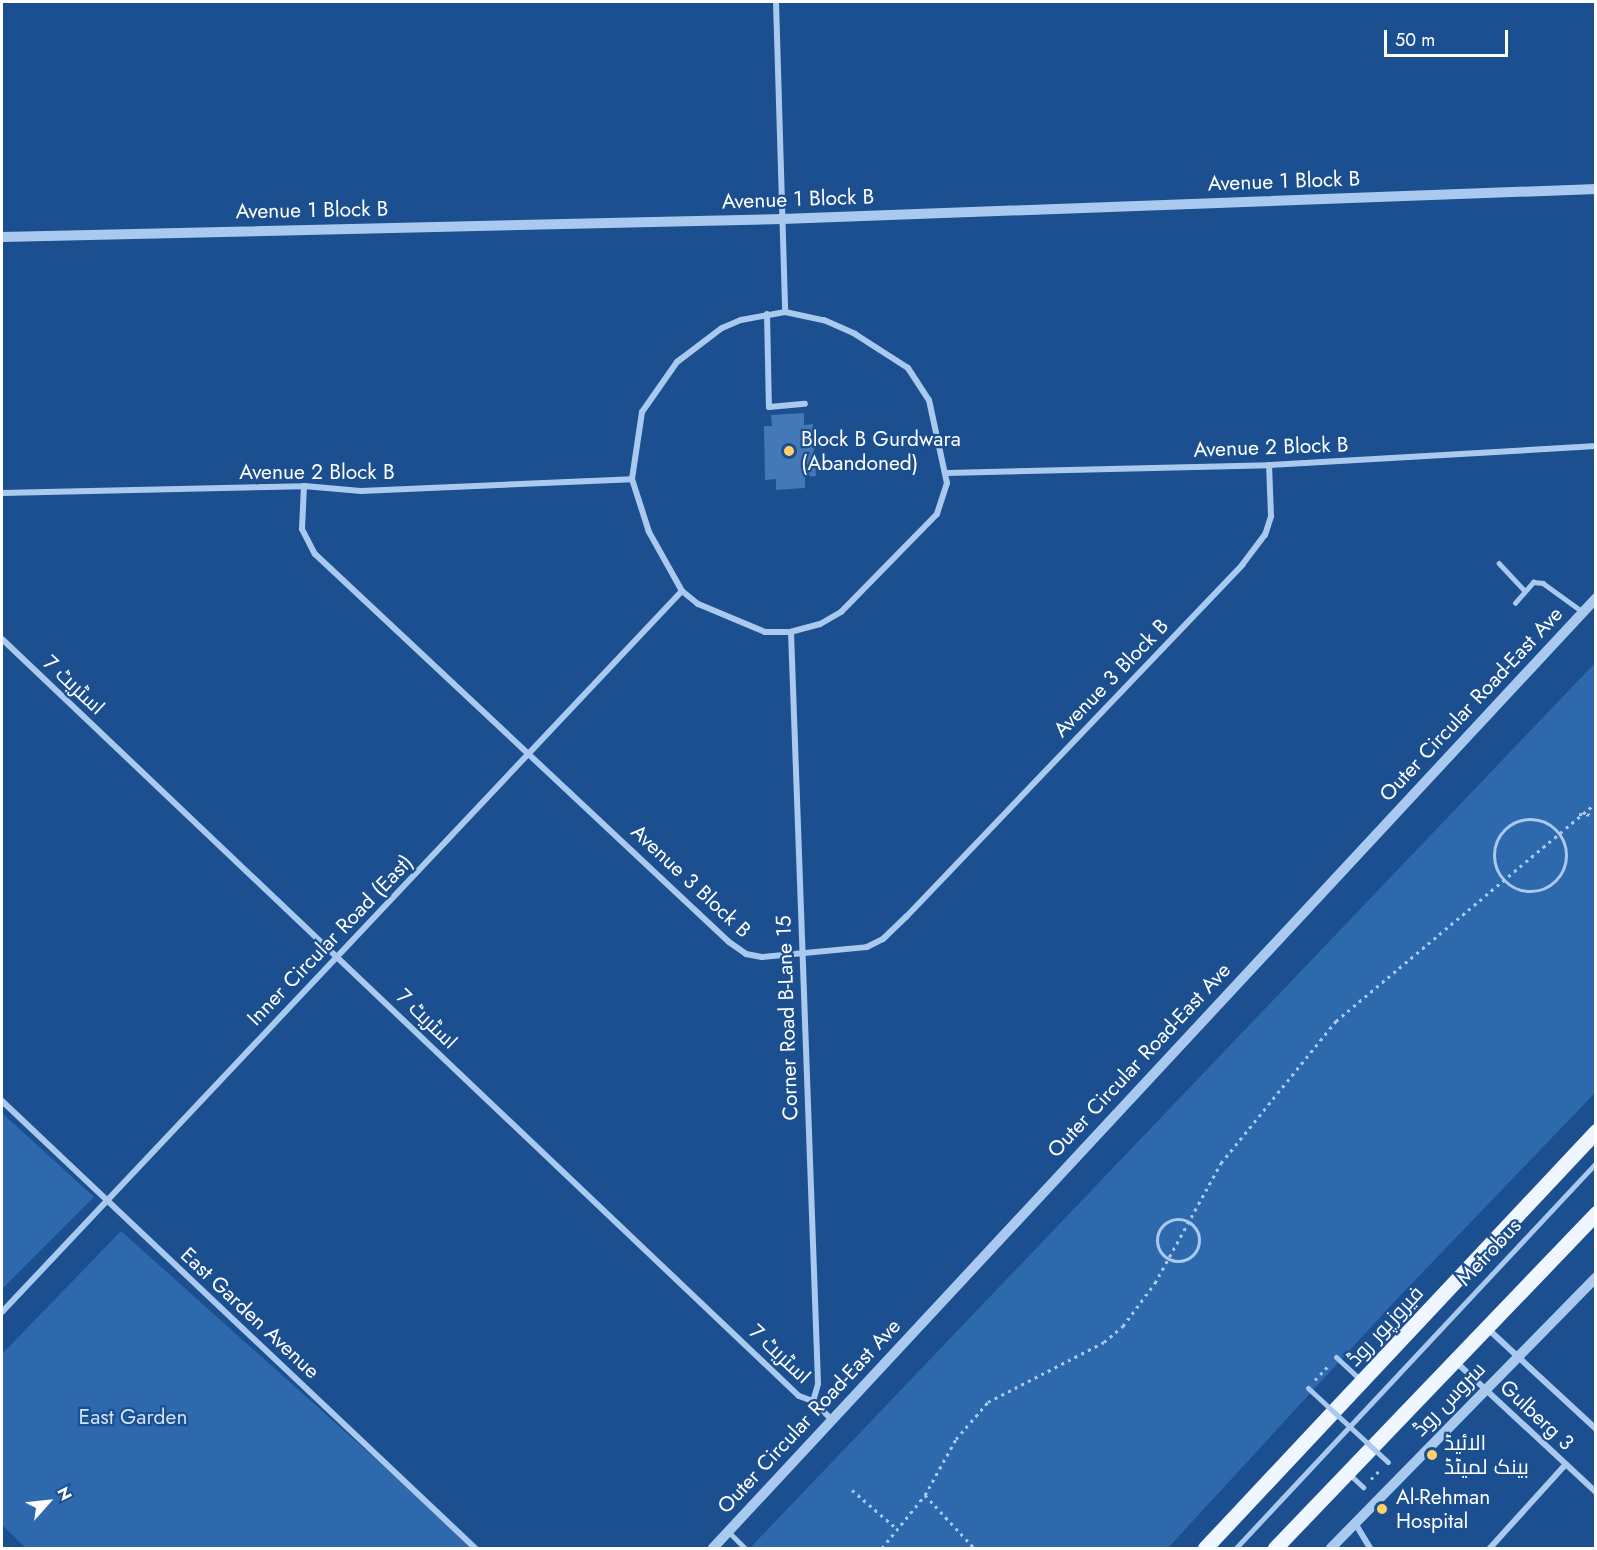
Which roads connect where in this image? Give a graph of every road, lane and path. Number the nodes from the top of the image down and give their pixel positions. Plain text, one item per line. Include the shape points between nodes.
1 (776, 2) edge
2 (1596, 189) edge
3 (782, 219) junction
4 (2, 237) edge
5 (785, 312) junction
6 (767, 314) junction
7 (805, 404) dead end
8 (1596, 447) edge
9 (1269, 465) junction
10 (947, 473) junction
11 (632, 479) junction
12 (304, 486) junction
13 (2, 493) edge
14 (1499, 563) dead end
15 (682, 591) junction
16 (1525, 591) junction
17 (1596, 598) edge
18 (1515, 603) dead end
19 (1583, 612) junction
20 (791, 632) junction
21 (2, 639) edge
22 (531, 753) junction
23 (1596, 803) edge
24 (1580, 814) junction
25 (1596, 815) edge
26 (1557, 832) junction
27 (1503, 879) junction
28 (801, 954) junction
29 (337, 956) junction
30 (2, 1101) edge
31 (1596, 1131) edge
32 (1596, 1163) edge
33 (106, 1199) junction
34 (1596, 1213) edge
35 (1188, 1221) junction
36 (1168, 1259) junction
37 (1596, 1277) edge
38 (2, 1312) edge
39 (1488, 1329) junction
40 (1517, 1356) junction
41 (1336, 1357) joint
42 (1456, 1362) junction
43 (1363, 1381) junction
44 (1308, 1388) joint
45 (1485, 1389) junction
46 (813, 1401) junction
47 (831, 1419) junction
48 (1596, 1430) edge
49 (1388, 1462) joint
50 (1566, 1464) junction
51 (1347, 1472) junction
52 (1363, 1487) joint
53 (852, 1490) dead end
54 (1596, 1492) edge
55 (925, 1495) junction
56 (1355, 1523) junction
57 (896, 1528) junction
58 (729, 1532) junction
59 (475, 1548) edge
60 (713, 1548) edge
61 (745, 1548) edge
62 (882, 1548) edge
63 (974, 1548) edge
64 (1205, 1548) edge
65 (1236, 1548) edge
66 (1275, 1548) edge
67 (1331, 1548) edge
68 (1370, 1548) edge
69 (1490, 1548) edge

1 - 3 street
2 - 3 street, Avenue 1 Block B
3 - 4 street, Avenue 1 Block B
3 - 5 street
5 - 6 street
5 - 10 street via 834,325 908,368 929,400
6 - 7 street via 769,407
6 - 11 street via 722,328 677,362 658,385 642,412
8 - 9 street, Avenue 2 Block B
9 - 10 street, Avenue 2 Block B
9 - 28 street, Avenue 3 Block B via 1271,516 1265,535 1242,565 914,909 883,939 867,947
10 - 20 street via 937,514 895,558 841,612 820,624
11 - 12 street, Avenue 2 Block B via 361,491
11 - 15 street via 649,532
12 - 13 street, Avenue 2 Block B
12 - 22 street, Avenue 3 Block B via 302,529 315,554
14 - 16 lane
15 - 20 street via 698,604 730,619 765,632
15 - 22 street, Inner Circular Road (East)
16 - 18 lane
16 - 19 lane via 1533,582 1544,583
17 - 19 street, Outer Circular Road-East Ave
19 - 47 street, Outer Circular Road-East Ave
20 - 28 street, Corner Road B-Lane 15
21 - 29 street, اسٹریٹ 7
22 - 28 street, Avenue 3 Block B via 729,942 754,955
22 - 29 street, Inner Circular Road (East)
23 - 24 path
24 - 25 path
24 - 26 path
26 - 27 path
26 - 27 path via 1566,858 1553,882 1527,891
26 - 27 path via 1532,820 1506,828 1494,853
27 - 35 path via 1336,1021 1221,1163
28 - 46 street, Corner Road B-Lane 15 via 818,1384
29 - 33 street, Inner Circular Road (East)
29 - 46 street, اسٹریٹ 7 via 800,1396
30 - 33 street, East Garden Avenue
31 - 43 main road, فیروزپور روڈ
32 - 65 lane, Metrobus
33 - 38 street, Inner Circular Road (East)
33 - 59 street, East Garden Avenue
34 - 39 main road
35 - 36 path
35 - 36 path via 1173,1219 1161,1227 1159,1248
35 - 36 path via 1198,1232 1198,1246 1190,1258
36 - 55 path via 1115,1334 988,1402 941,1459
37 - 40 street, سروس روڈ
39 - 40 street
39 - 42 main road
40 - 45 street, سروس روڈ
40 - 48 street
41 - 43 street
41 - 44 path
42 - 45 street, Gulberg 3
42 - 51 main road
43 - 64 main road, فیروزپور روڈ
44 - 49 street, bridge
45 - 50 street, Gulberg 3
45 - 56 street, سروس روڈ
46 - 47 street, اسٹریٹ 7
47 - 58 street, Outer Circular Road-East Ave
49 - 52 path
50 - 54 street, Gulberg 3
50 - 69 street
51 - 52 street
51 - 66 main road
53 - 57 path
55 - 57 path
55 - 63 path
56 - 67 street, سروس روڈ
56 - 68 street
57 - 62 path
58 - 60 street, Outer Circular Road-East Ave
58 - 61 lane

